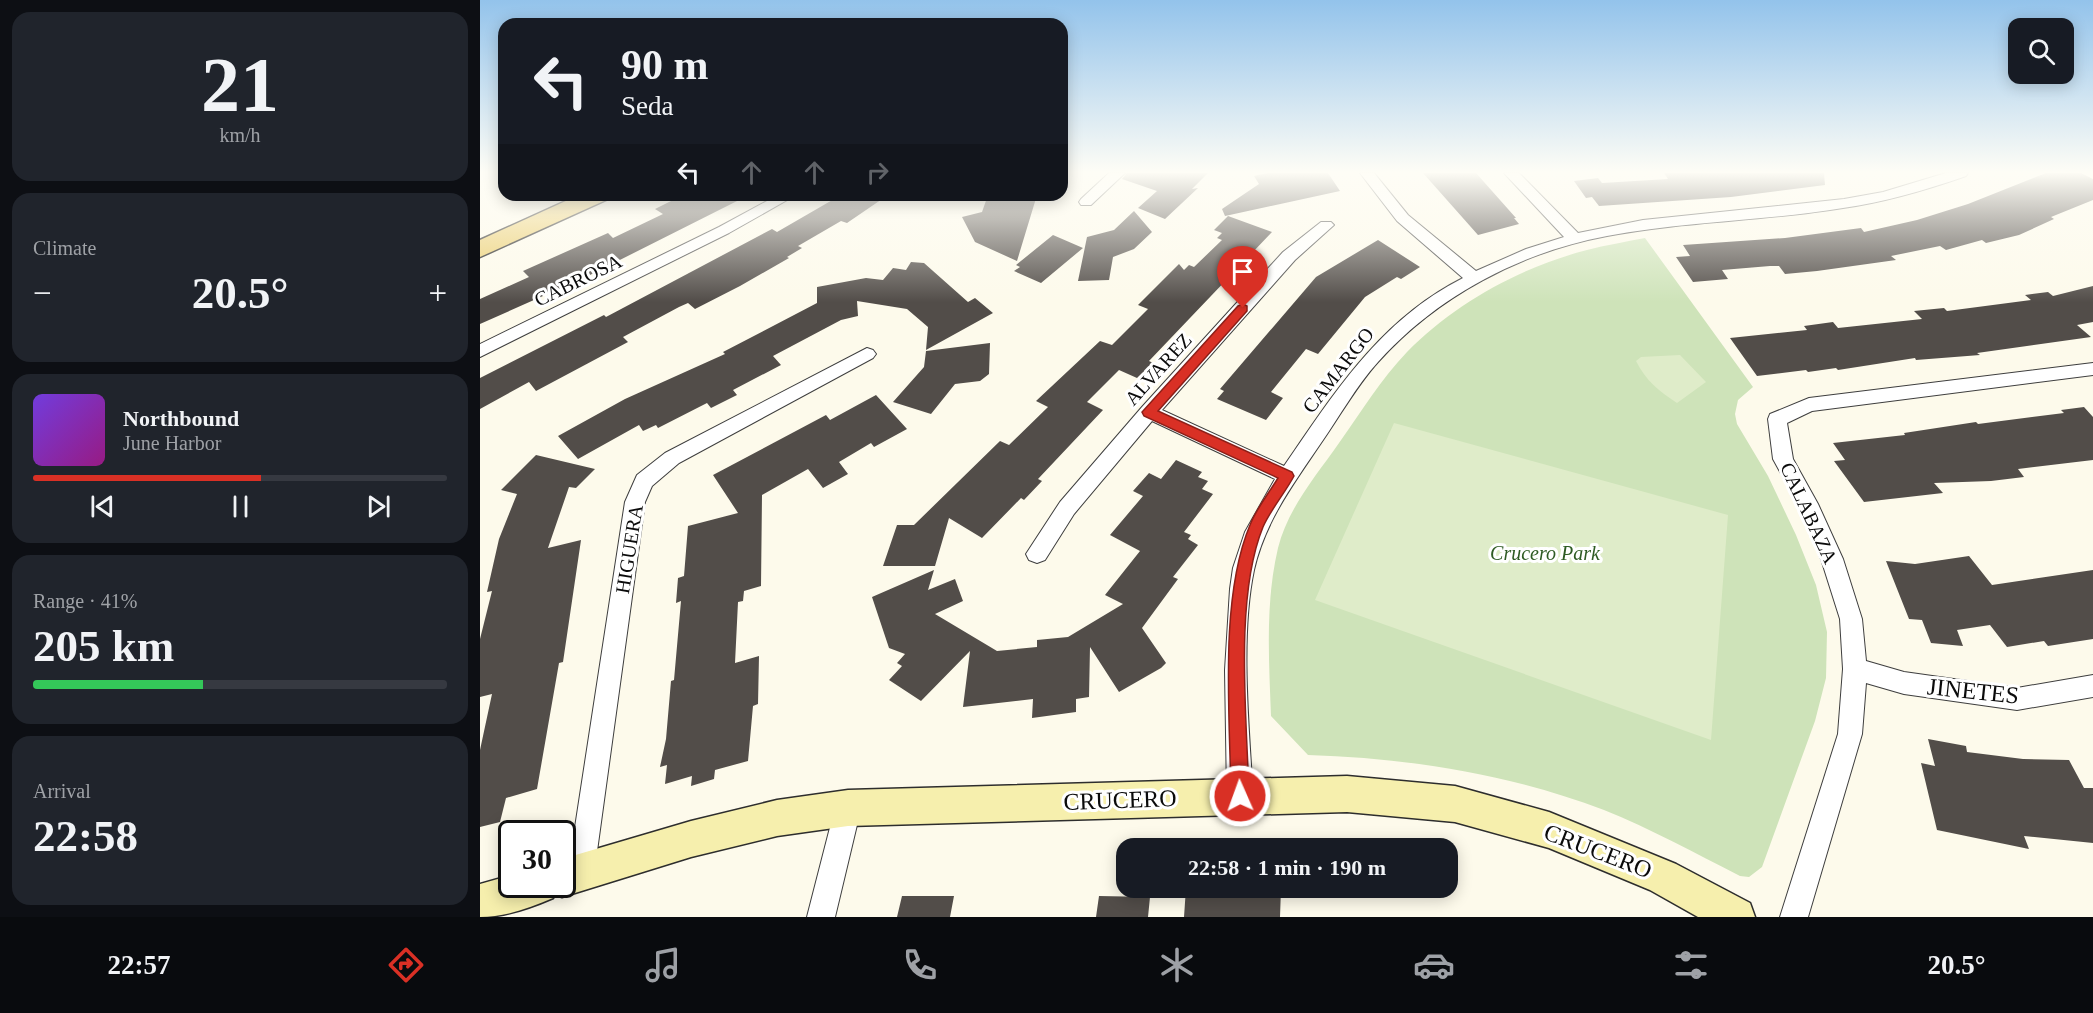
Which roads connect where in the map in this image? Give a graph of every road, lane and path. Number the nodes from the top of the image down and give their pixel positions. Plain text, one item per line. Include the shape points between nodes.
1 (510, 216) edge
2 (553, 216) edge
3 (750, 216) edge
4 (1398, 216) edge
5 (1552, 216) edge
6 (1743, 216) edge
7 (1326, 225) dead end
8 (480, 229) edge
9 (1574, 238) junction
10 (480, 249) edge
11 (1474, 278) junction
12 (480, 351) edge
13 (867, 354) dead end
14 (2093, 369) edge
15 (1149, 412) junction
16 (1287, 476) junction
17 (1037, 554) dead end
18 (1855, 669) junction
19 (2093, 686) edge
20 (1240, 796) junction
21 (848, 808) junction
22 (576, 852) edge
23 (576, 875) edge
24 (498, 898) edge
25 (480, 903) edge
26 (821, 917) edge
27 (1736, 917) edge
28 (1794, 917) edge

1 - 8 main road
2 - 10 main road
3 - 12 street, CABROSA
4 - 11 street
5 - 9 street
6 - 9 street, CAMARGO via 1642,225
7 - 15 street, ALVAREZ via 1289,256
9 - 11 street, CAMARGO via 1536,249
11 - 16 street, CAMARGO via 1409,321 1371,357
13 - 22 street, HIGUERA via 672,458 644,481 635,502
14 - 18 street, CALABAZA via 1809,405 1778,419 1783,459 1832,559 1851,619
15 - 16 street
15 - 17 street, ALVAREZ via 1067,508
16 - 20 street, CAMARGO via 1257,525 1244,570 1238,617
18 - 19 street, JINETES via 1905,683 2017,699
18 - 28 street, CALABAZA via 1850,734
20 - 21 street, CRUCERO
20 - 27 street, CRUCERO via 1347,794 1455,804 1549,830 1663,876
21 - 23 street, CRUCERO via 691,839
21 - 26 street
24 - 25 street

